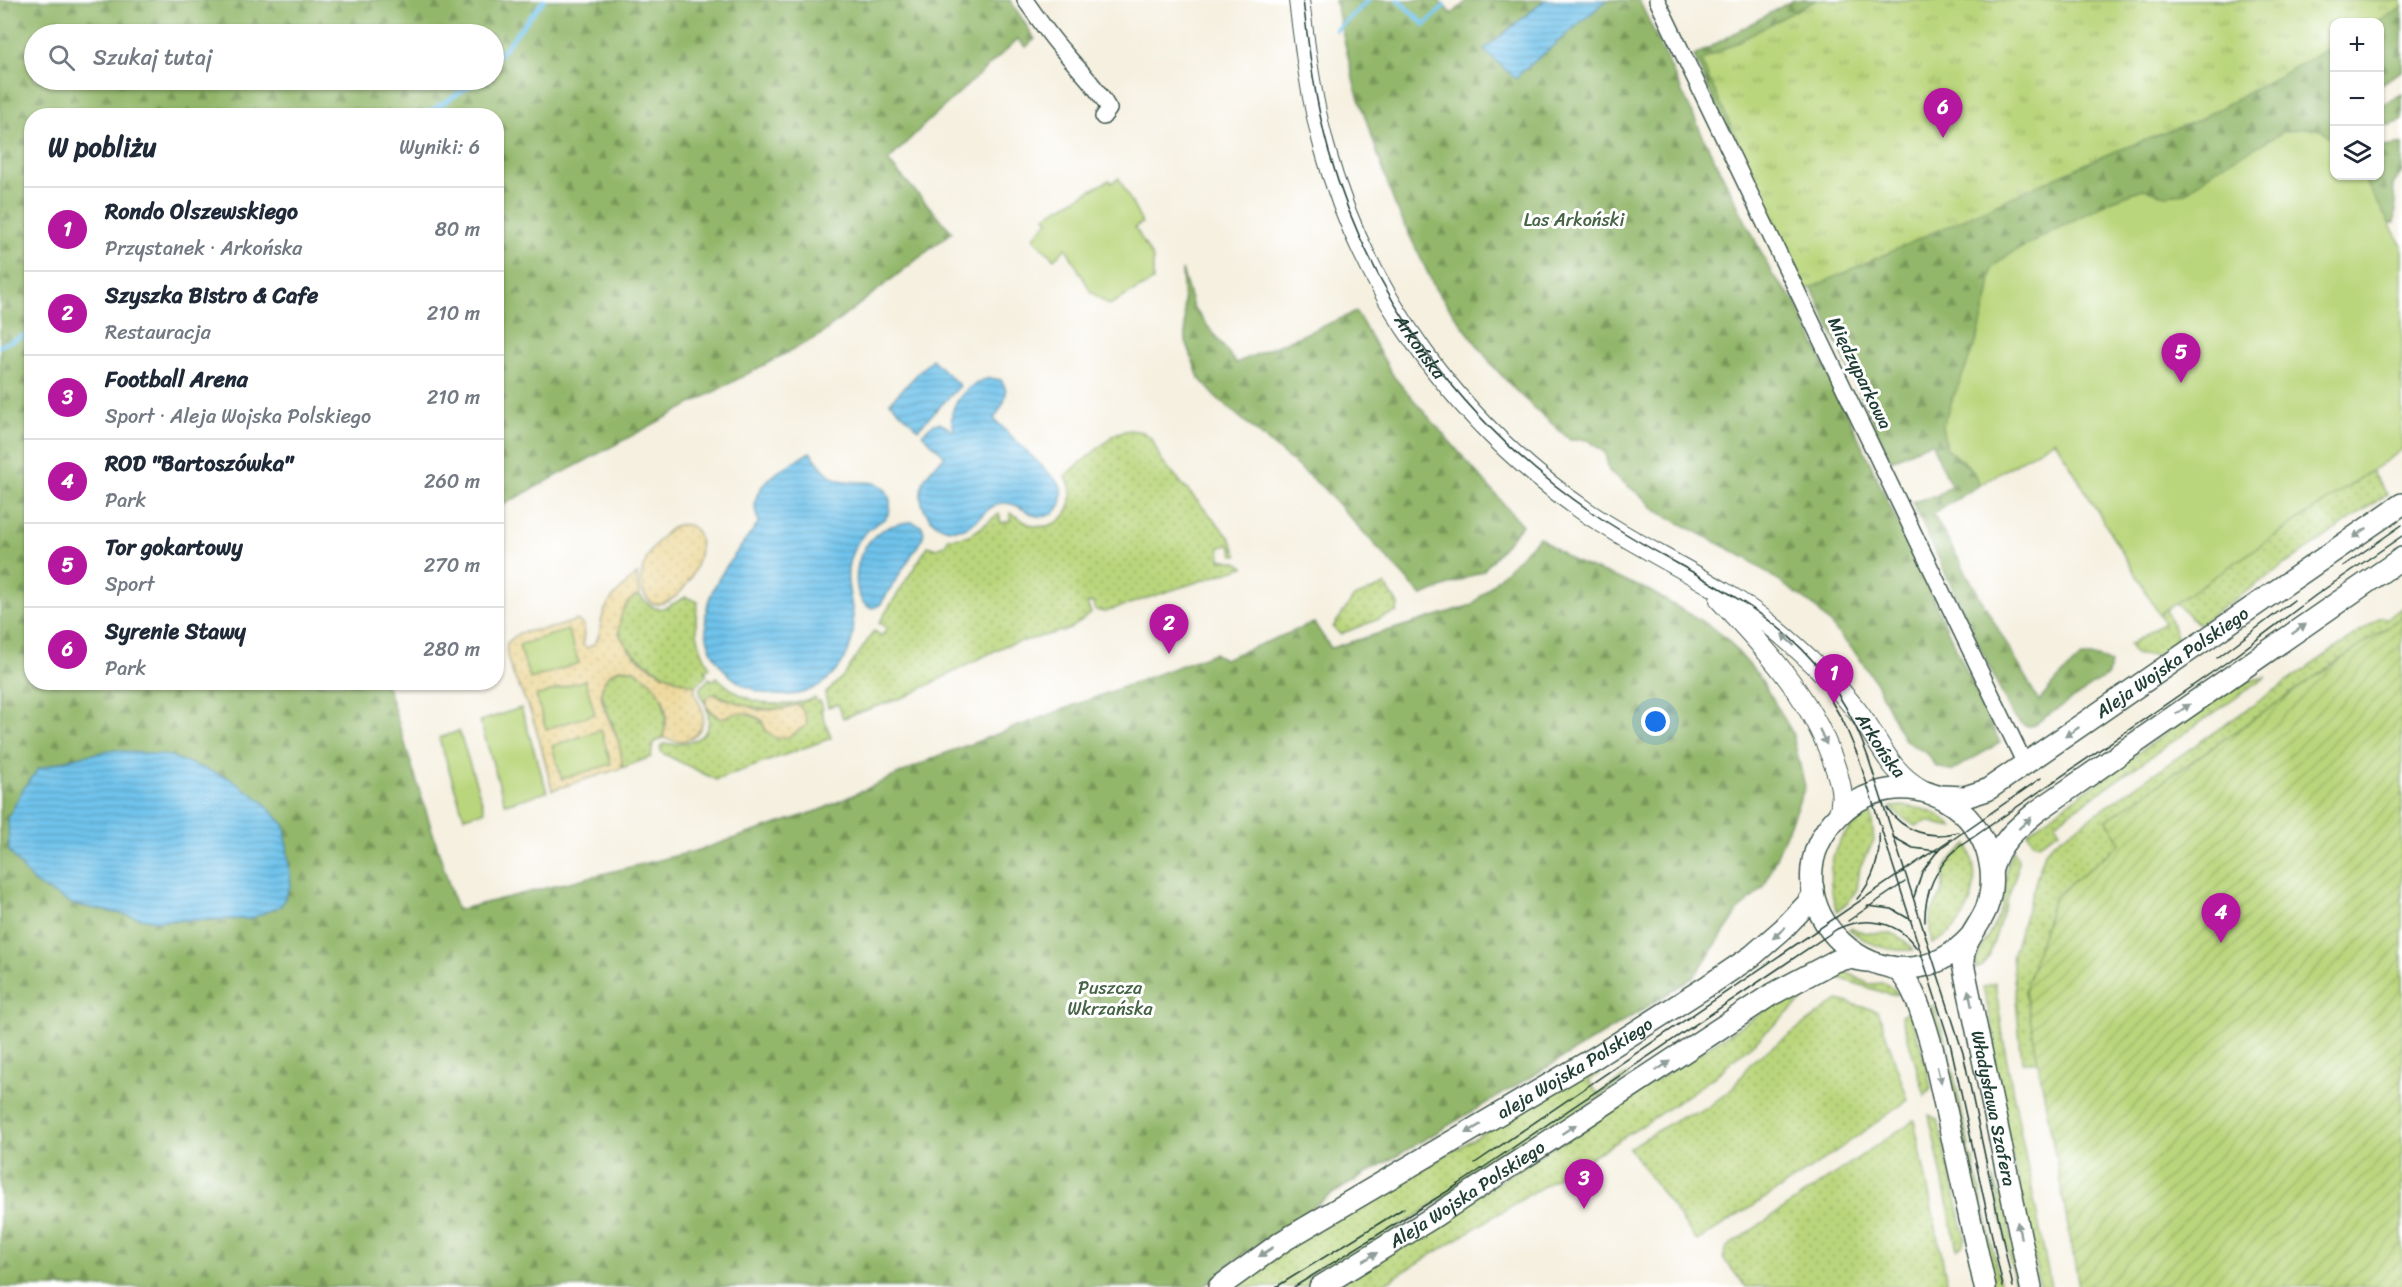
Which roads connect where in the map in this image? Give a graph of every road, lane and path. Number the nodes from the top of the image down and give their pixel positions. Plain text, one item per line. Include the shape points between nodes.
1 (1025, 0) edge
2 (1299, 0) edge
3 (1657, 0) edge
4 (1103, 117) dead end
5 (2402, 504) edge
6 (2402, 558) edge
7 (1704, 583) junction
8 (2025, 764) junction
9 (1929, 793) junction
10 (1838, 816) junction
11 (1992, 869) junction
12 (1813, 888) junction
13 (1966, 940) junction
14 (1869, 962) junction
15 (1891, 967) junction
16 (1219, 1287) edge
17 (1320, 1287) edge
18 (1985, 1287) edge
19 (2031, 1287) edge

1 - 4 street via 1053,40 1101,94 1109,109
2 - 7 street, Arkońska via 1309,74 1341,200 1390,303 1429,362 1474,417 1521,462 1577,506
3 - 8 street, Międzyparkowa
5 -> 8 main road, Aleja Wojska Polskiego
11 -> 6 main road via 2002,844 2039,810
9 -> 7 street, Arkońska via 1906,781 1854,708 1788,640 1762,618
7 -> 10 street, Arkońska via 1778,662 1811,712 1840,781
8 - 9 main road, Aleja Wojska Polskiego via 1976,795 1954,798
9 - 10 main road via 1902,788 1879,792 1855,802
9 - 11 main road via 1954,805 1973,824 1985,844
10 - 12 main road via 1818,849
11 - 13 main road via 1988,905
12 - 14 main road via 1821,915 1833,935 1849,951
12 -> 16 main road, aleja Wojska Polskiego via 1807,904 1770,941 1686,1001 1263,1254
13 - 15 main road via 1926,965
19 -> 13 main road, Władysława Szafera via 1964,967
14 - 15 main road
17 -> 14 main road, Aleja Wojska Polskiego via 1793,982 1840,959
15 -> 18 main road via 1899,971 1917,1003 1933,1051

